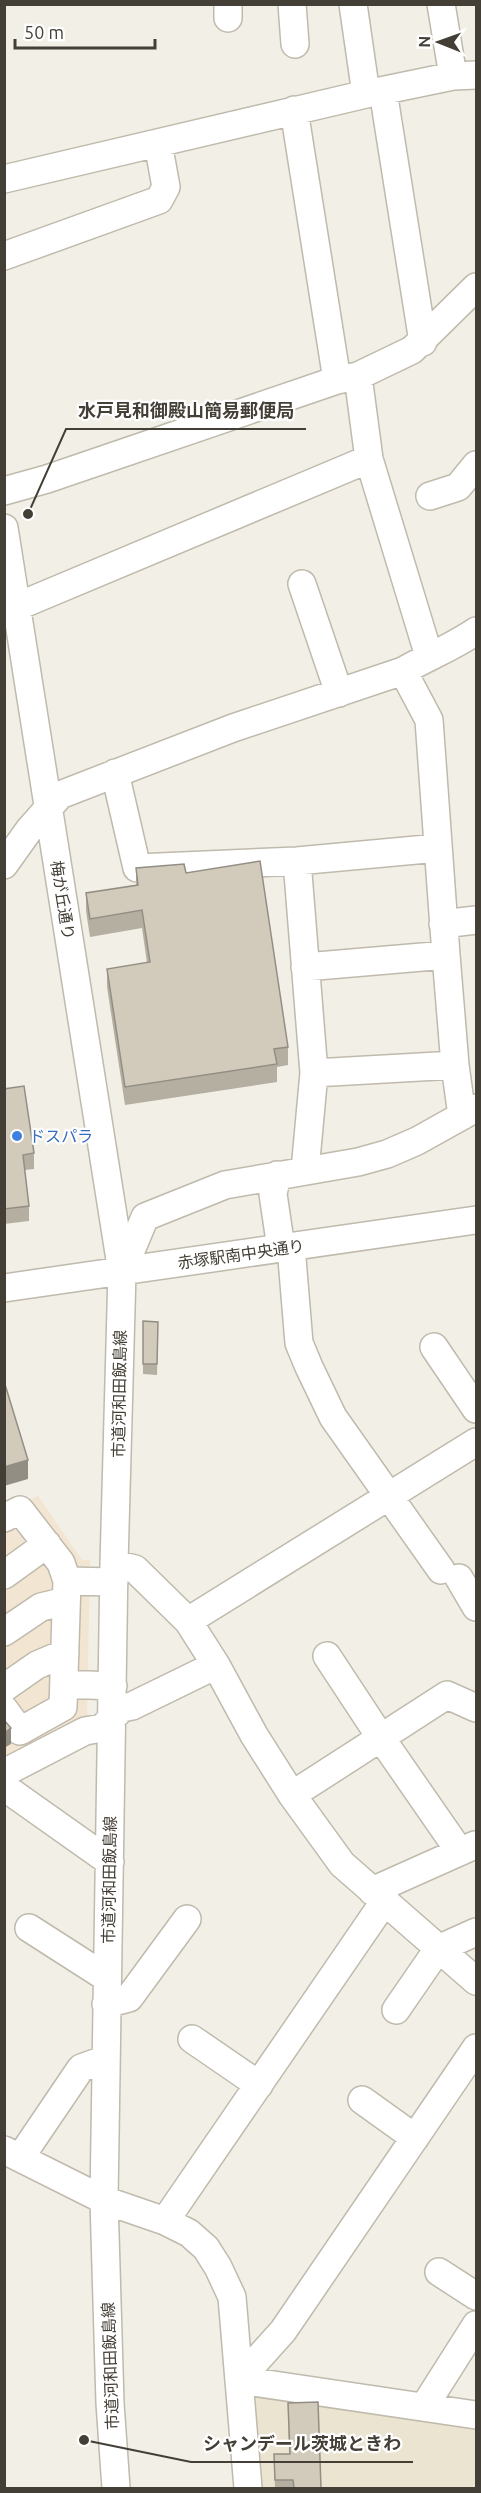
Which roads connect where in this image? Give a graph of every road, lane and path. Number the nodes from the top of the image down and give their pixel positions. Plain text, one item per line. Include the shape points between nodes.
1 (292, 4) edge
2 (353, 4) edge
3 (441, 4) edge
4 (295, 44) dead end
5 (470, 75) edge
6 (374, 92) junction
7 (294, 110) junction
8 (158, 143) junction
9 (4, 179) edge
10 (4, 255) edge
11 (477, 288) edge
12 (423, 342) junction
13 (347, 378) junction
14 (369, 459) junction
15 (477, 465) edge
16 (4, 491) edge
17 (430, 496) dead end
18 (4, 528) edge
19 (8, 578) edge
20 (302, 584) dead end
21 (16, 607) junction
22 (477, 631) edge
23 (429, 656) junction
24 (403, 671) junction
25 (339, 693) junction
26 (115, 774) junction
27 (49, 806) junction
28 (17, 831) edge
29 (438, 848) junction
30 (297, 861) junction
31 (4, 864) edge
32 (477, 920) edge
33 (443, 924) junction
34 (446, 955) junction
35 (305, 967) junction
36 (455, 1065) junction
37 (314, 1072) junction
38 (469, 1112) edge
39 (305, 1170) junction
40 (277, 1175) junction
41 (477, 1220) edge
42 (286, 1247) junction
43 (122, 1272) junction
44 (4, 1288) edge
45 (434, 1347) dead end
46 (477, 1409) edge
47 (477, 1442) edge
48 (390, 1496) junction
49 (4, 1518) edge
50 (47, 1544) junction
51 (114, 1573) junction
52 (4, 1575) edge
53 (66, 1591) junction
54 (477, 1607) edge
55 (188, 1621) junction
56 (4, 1632) edge
57 (64, 1653) junction
58 (327, 1656) dead end
59 (216, 1665) junction
60 (64, 1684) junction
61 (113, 1686) junction
62 (4, 1688) edge
63 (477, 1708) edge
64 (4, 1709) edge
65 (112, 1716) junction
66 (381, 1738) junction
67 (4, 1773) edge
68 (4, 1787) edge
69 (292, 1796) junction
70 (468, 1849) edge
71 (110, 1862) junction
72 (378, 1897) junction
73 (187, 1919) dead end
74 (29, 1928) dead end
75 (477, 1932) edge
76 (438, 1949) junction
77 (477, 1981) edge
78 (107, 1991) junction
79 (396, 2010) dead end
80 (192, 2039) dead end
81 (477, 2048) edge
82 (106, 2059) junction
83 (259, 2085) junction
84 (362, 2100) dead end
85 (415, 2138) junction
86 (12, 2154) edge
87 (104, 2200) junction
88 (165, 2221) junction
89 (439, 2272) dead end
90 (477, 2296) edge
91 (477, 2325) edge
92 (239, 2380) junction
93 (424, 2407) junction
94 (477, 2415) edge
95 (116, 2488) edge
96 (248, 2488) edge

1 - 4 street
2 - 6 street
3 - 5 street
5 - 6 street
6 - 7 street
6 - 12 street
7 - 8 street
7 - 13 street
8 - 9 street
8 - 10 street via 166,187 159,200
11 - 12 street
12 - 13 street
13 - 14 street
13 - 16 street
14 - 21 street
14 - 23 street
15 - 17 street via 458,487
18 - 19 street, 梅が丘通り
19 - 21 street, 梅が丘通り
20 - 25 street
21 - 27 street, 梅が丘通り
22 - 23 street via 459,644
23 - 24 street
24 - 25 street
24 - 29 street via 429,720
25 - 26 street via 233,728
26 - 27 street via 60,795
26 - 30 street via 137,868
27 - 28 street
27 - 43 street, 梅が丘通り
28 - 31 street
29 - 30 street
29 - 33 street
30 - 35 street
32 - 33 street
33 - 34 street
34 - 35 street
34 - 36 street
35 - 37 street
36 - 37 street
36 - 38 street
37 - 39 street
38 - 39 street via 387,1154
39 - 40 street
40 - 42 street via 273,1194
40 - 43 street via 225,1185 145,1217
41 - 42 street, 赤塚駅南中央通り
42 - 43 street, 赤塚駅南中央通り
42 - 48 street via 302,1351 333,1417
43 - 44 street, 赤塚駅南中央通り
43 - 51 street, 市道河和田飯島線
45 - 46 street
47 - 48 street
48 - 54 street
48 - 55 street
49 - 50 street via 20,1510
50 - 52 street
50 - 53 street via 61,1563
51 - 53 street
51 - 55 street via 135,1569
51 - 61 street, 市道河和田飯島線
53 - 56 street
53 - 57 street
55 - 59 street
57 - 60 street
57 - 62 street via 37,1665
58 - 66 street
59 - 65 street
59 - 69 street
60 - 61 street
60 - 64 street via 63,1707 20,1731
61 - 65 street, 市道河和田飯島線
63 - 66 street via 447,1695
65 - 67 street via 102,1728 86,1731
65 - 71 street, 市道河和田飯島線
66 - 69 street
66 - 70 street
68 - 71 street
69 - 72 street via 342,1863
70 - 72 street
71 - 78 street, 市道河和田飯島線
72 - 76 street
72 - 83 street
73 - 78 street via 129,1998
74 - 78 street
75 - 76 street
76 - 77 street
76 - 79 street
78 - 82 street, 市道河和田飯島線
80 - 83 street
81 - 85 street
82 - 86 street via 81,2068
82 - 87 street, 市道河和田飯島線
83 - 88 street
84 - 85 street
85 - 92 street via 283,2331
86 - 87 street
87 - 88 street
87 - 95 street, 市道河和田飯島線
88 - 92 street via 189,2233 206,2248 232,2297
89 - 90 street
91 - 93 street
92 - 93 street
92 - 96 street
93 - 94 street

